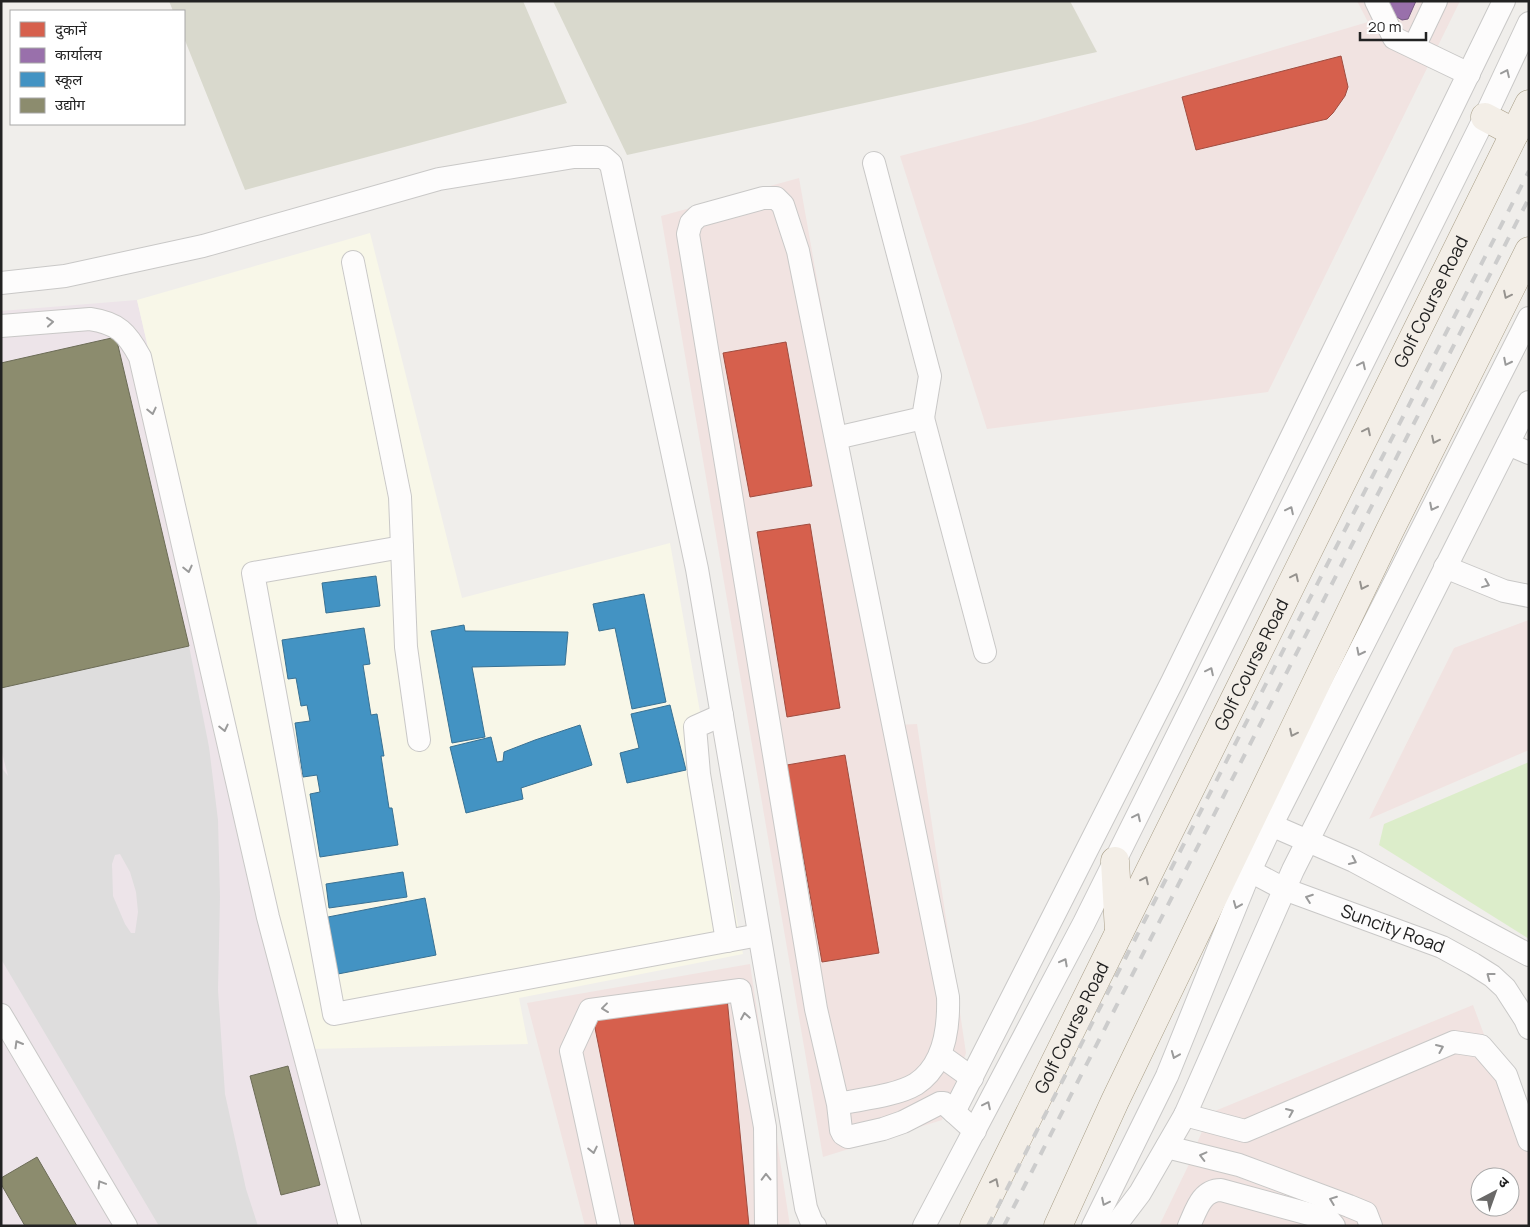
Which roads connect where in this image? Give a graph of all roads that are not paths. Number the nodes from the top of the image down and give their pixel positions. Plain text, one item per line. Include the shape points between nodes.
1 (1376, 1) edge
2 (1436, 1) edge
3 (1504, 1) edge
4 (1529, 23) edge
5 (1414, 47) junction
6 (1469, 74) junction
7 (1529, 104) edge
8 (1485, 117) junction
9 (1515, 133) junction
10 (874, 163) dead end
11 (1529, 251) edge
12 (353, 262) dead end
13 (1, 283) edge
14 (1529, 318) edge
15 (1, 326) edge
16 (1529, 402) edge
17 (923, 418) junction
18 (836, 438) junction
19 (1508, 444) junction
20 (1529, 454) edge
21 (402, 547) junction
22 (1446, 567) junction
23 (1529, 596) edge
24 (985, 652) dead end
25 (722, 715) junction
26 (419, 740) dead end
27 (1262, 821) junction
28 (1308, 841) junction
29 (1116, 861) junction
30 (1241, 866) junction
31 (1284, 889) junction
32 (1119, 933) junction
33 (759, 935) junction
34 (727, 941) junction
35 (1529, 955) edge
36 (1520, 993) edge
37 (1, 1015) edge
38 (1529, 1028) edge
39 (940, 1055) junction
40 (923, 1078) junction
41 (972, 1078) junction
42 (838, 1104) junction
43 (949, 1108) junction
44 (1185, 1115) junction
45 (975, 1131) junction
46 (1529, 1140) edge
47 (1166, 1147) junction
48 (126, 1226) edge
49 (350, 1226) edge
50 (609, 1226) edge
51 (766, 1226) edge
52 (815, 1226) edge
53 (924, 1226) edge
54 (974, 1226) edge
55 (1058, 1226) edge
56 (1093, 1226) edge
57 (1115, 1226) edge
58 (1189, 1226) edge
59 (1334, 1226) edge
60 (1371, 1226) edge

1 - 5 street via 1394,38
2 - 5 street
3 - 6 street
8 -> 4 street
5 - 6 street
6 - 41 street via 1172,682
7 - 9 main road, Golf Course Road
8 - 9 main road
29 -> 8 street
32 -> 9 main road, Golf Course Road
10 - 17 street via 930,376
11 -> 27 main road via 1389,532
12 - 21 street via 400,497
13 - 25 street via 65,276 203,246 440,178 574,157 603,157 612,164 697,569
14 -> 27 street
15 -> 49 street via 90,318 104,321 120,328 140,357 268,917
16 - 19 street
17 - 18 street
17 - 24 street
18 - 39 street via 946,988 949,1015
18 - 42 street via 798,251 783,205 776,198 763,198 698,216 691,223 688,234 690,254 816,1009
19 - 20 street
19 - 22 street
21 - 26 street via 406,647
21 - 34 street via 253,573 334,1014
22 -> 23 street via 1504,591
22 - 28 street
25 - 33 street
25 - 34 street via 696,727 698,774
27 - 28 street, Suncity Road
27 - 30 main road
28 - 31 street
28 -> 35 street, Suncity Road via 1354,861
29 - 32 main road
45 -> 29 street
30 - 31 street, Suncity Road
30 - 55 main road via 1115,1102
30 -> 56 street via 1167,1076
36 -> 31 street, Suncity Road via 1442,947
31 - 44 street
54 -> 32 main road, Golf Course Road
33 - 34 street
33 - 52 street via 806,1208
36 - 38 street, Suncity Road
48 -> 37 street
39 - 40 street
39 - 41 street
40 - 42 street via 892,1093
40 - 43 street
41 - 43 street
42 - 43 street via 841,1130 848,1136 903,1122 936,1104
43 - 45 street
44 -> 46 street via 1245,1130 1454,1042 1481,1046 1506,1075
44 - 47 street
45 - 53 street
47 - 57 street via 1140,1193
60 -> 47 street via 1366,1213 1349,1206 1239,1165
51 -> 50 street via 765,1127 740,990 590,1010 571,1051
58 - 59 street via 1202,1199 1214,1190 1220,1190 1324,1218

